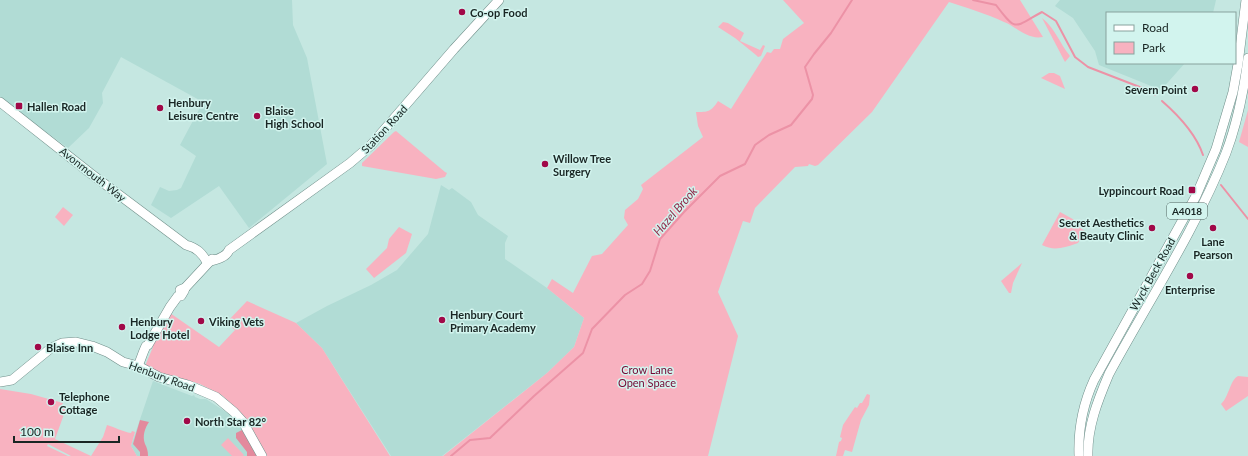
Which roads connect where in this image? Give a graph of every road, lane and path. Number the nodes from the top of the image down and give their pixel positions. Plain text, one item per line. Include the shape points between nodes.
1 (499, 0) edge
2 (1246, 0) edge
3 (1248, 58) edge
4 (0, 102) edge
5 (207, 262) junction
6 (134, 365) junction
7 (0, 382) edge
8 (262, 456) edge
9 (1079, 456) edge
10 (1088, 456) edge

1 - 5 main road, Station Road via 371,145 227,254
2 - 9 main road, Wyck Beck Road / A4018 via 1236,78 1216,149 1196,196 1094,380 1084,407
3 - 10 main road, Wyck Beck Road / A4018 via 1241,98 1223,159 1205,199 1109,374 1090,426
4 - 5 main road, Avonmouth Way via 186,245 188,250
5 - 6 main road, Station Road via 185,288 181,288
6 - 7 main road, Henbury Road via 92,346 70,342 51,348 12,380
6 - 8 main road, Henbury Road via 221,401 243,422

